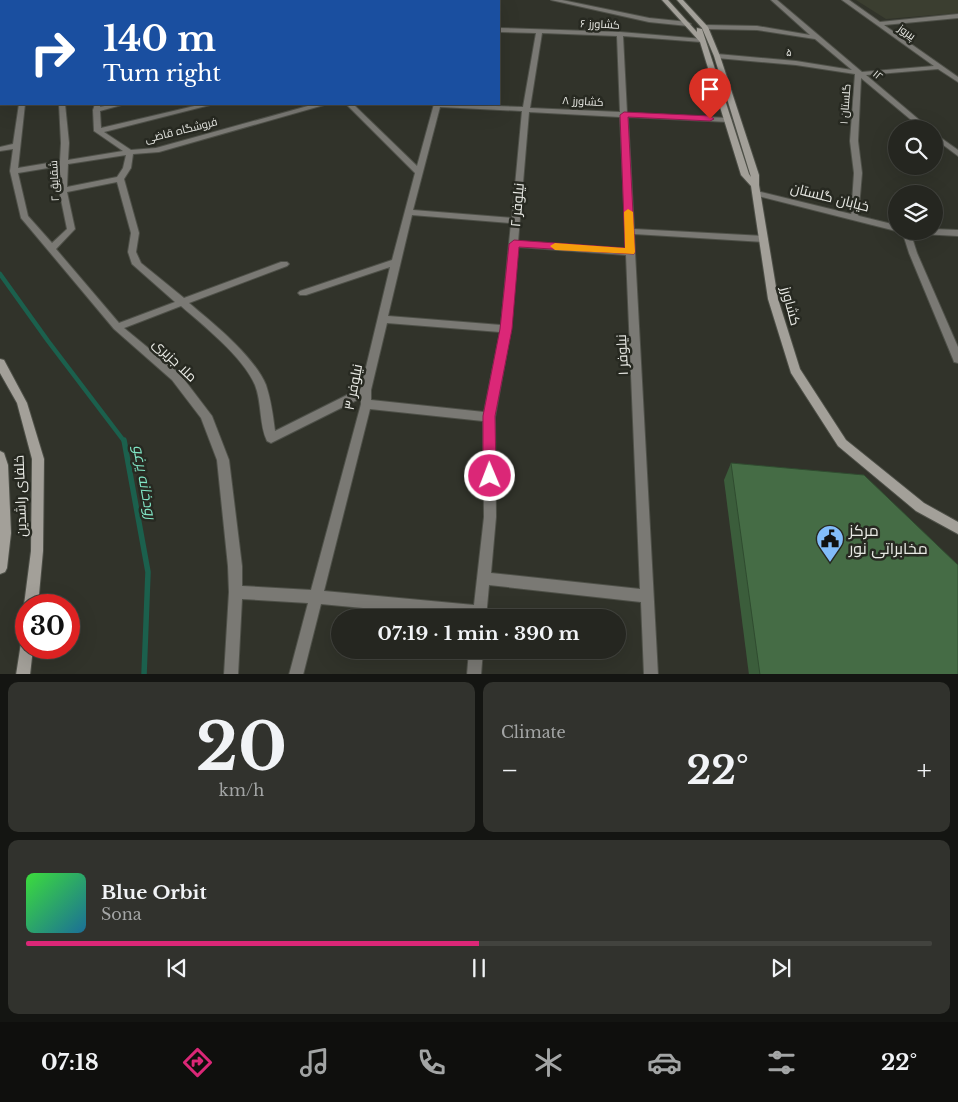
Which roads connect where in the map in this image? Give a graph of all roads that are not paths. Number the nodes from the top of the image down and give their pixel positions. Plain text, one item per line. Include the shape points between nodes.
1 (554, 0) edge
2 (665, 0) edge
3 (674, 0) edge
4 (680, 0) edge
5 (688, 0) edge
6 (774, 0) edge
7 (845, 0) edge
8 (958, 16) edge
9 (946, 17) junction
10 (688, 24) junction
11 (878, 24) junction
12 (958, 24) edge
13 (705, 27) junction
14 (500, 30) edge
15 (539, 31) junction
16 (620, 34) junction
17 (817, 38) junction
18 (703, 44) junction
19 (718, 56) junction
20 (940, 68) junction
21 (858, 74) junction
22 (958, 80) edge
23 (22, 105) edge
24 (62, 105) edge
25 (114, 105) edge
26 (207, 105) edge
27 (318, 105) edge
28 (350, 105) edge
29 (437, 105) edge
30 (452, 105) edge
31 (97, 107) edge
32 (526, 110) junction
33 (624, 115) junction
34 (728, 120) junction
35 (916, 120) edge
36 (98, 131) junction
37 (943, 142) edge
38 (17, 146) junction
39 (0, 149) edge
40 (130, 152) junction
41 (958, 154) edge
42 (63, 163) junction
43 (14, 171) junction
44 (419, 173) junction
45 (120, 179) junction
46 (756, 189) junction
47 (63, 190) junction
48 (408, 212) junction
49 (855, 217) junction
50 (516, 221) junction
51 (888, 226) edge
52 (629, 231) junction
53 (943, 232) edge
54 (958, 233) edge
55 (764, 239) junction
56 (909, 240) edge
57 (514, 244) junction
58 (51, 249) junction
59 (630, 252) junction
60 (395, 262) junction
61 (284, 264) dead end
62 (303, 293) dead end
63 (182, 304) junction
64 (384, 319) junction
65 (116, 327) junction
66 (506, 329) junction
67 (958, 359) edge
68 (0, 363) edge
69 (366, 390) junction
70 (366, 404) junction
71 (489, 416) junction
72 (0, 456) edge
73 (958, 528) edge
74 (0, 568) edge
75 (483, 578) junction
76 (236, 592) junction
77 (32, 594) edge
78 (647, 596) junction
79 (315, 597) junction
80 (425, 609) edge
81 (480, 609) edge
82 (25, 659) edge
83 (475, 659) edge
84 (23, 674) edge
85 (231, 674) edge
86 (296, 674) edge
87 (474, 674) edge
88 (651, 674) edge

1 - 10 street via 649,20
2 - 10 main road
3 - 13 main road
4 - 13 main road
5 - 13 main road
6 - 17 street, ۱۲
7 - 11 street, پیروز
8 - 9 street
9 - 11 street
9 - 12 street
10 - 18 main road
11 - 20 street, پیروز
13 - 17 street via 757,28
13 - 18 main road
13 - 19 main road, کشاورز
14 - 15 street, کشاورز ۶
15 - 16 street, کشاورز ۶
15 - 32 street, نیلوفر ۲
16 - 18 street, کشاورز ۶
16 - 33 street, نیلوفر ۱
17 - 21 street, ۱۲
18 - 34 main road
19 - 21 street, ۵ via 796,63
19 - 46 main road, کشاورز via 755,174
20 - 21 street, گلستان ۱
20 - 22 street, پیروز
21 - 35 street, ۱۲
21 - 49 street, گلستان ۱ via 854,142 858,173
23 - 38 street, ملا جزیری
24 - 42 street, شقایق ۲
25 - 31 street
26 - 36 street
27 - 40 street, فروشگاه قاضی via 156,150
28 - 44 street
29 - 44 street, نیلوفر ۳
30 - 32 street, کشاورز ۸
31 - 36 street
32 - 33 street, کشاورز ۸
32 - 50 street, نیلوفر ۲
33 - 34 street, کشاورز ۸
33 - 52 street, نیلوفر ۱
34 - 46 main road via 745,175
36 - 40 street
37 - 41 street
38 - 39 street
38 - 43 street, ملا جزیری
40 - 42 street, فروشگاه قاضی
40 - 45 street via 127,168
42 - 43 street, فروشگاه قاضی
42 - 47 street, شقایق ۲
43 - 58 street, ملا جزیری via 24,216
44 - 48 street, نیلوفر ۳
45 - 47 street
45 - 63 street via 135,233 132,252 137,264
46 - 49 street, خیابان گلستان
46 - 55 main road, کشاورز
47 - 58 street, شقایق ۲ via 71,229
48 - 50 street
48 - 60 street, نیلوفر ۳
49 - 51 street, خیابان گلستان
50 - 57 street, نیلوفر ۲
52 - 55 street
52 - 59 street, نیلوفر ۱
53 - 54 street
55 - 73 main road, کشاورز via 773,299 795,370 842,444 920,507
56 - 67 street
57 - 59 street
57 - 66 street, نیلوفر ۲
58 - 65 street, ملا جزیری
59 - 78 street, نیلوفر ۱
60 - 62 street
60 - 64 street, نیلوفر ۳
61 - 63 street
63 - 65 street
63 - 69 street via 231,345 248,364 260,384 271,438
64 - 66 street
64 - 69 street, نیلوفر ۳
65 - 76 street, ملا جزیری via 176,377 206,416 223,460
66 - 71 street, نیلوفر ۲
68 - 77 main road, خلفای راشدین via 22,403 38,459 37,551
69 - 70 street, نیلوفر ۳
70 - 71 street
70 - 79 street, نیلوفر ۳
71 - 75 street, نیلوفر ۲ via 490,516
72 - 74 main road via 5,533
75 - 78 street
75 - 81 street, نیلوفر ۲
76 - 79 street
76 - 85 street, ملا جزیری
78 - 88 street, نیلوفر ۱
79 - 80 street
79 - 86 street, نیلوفر ۳
82 - 84 main road
83 - 87 street

